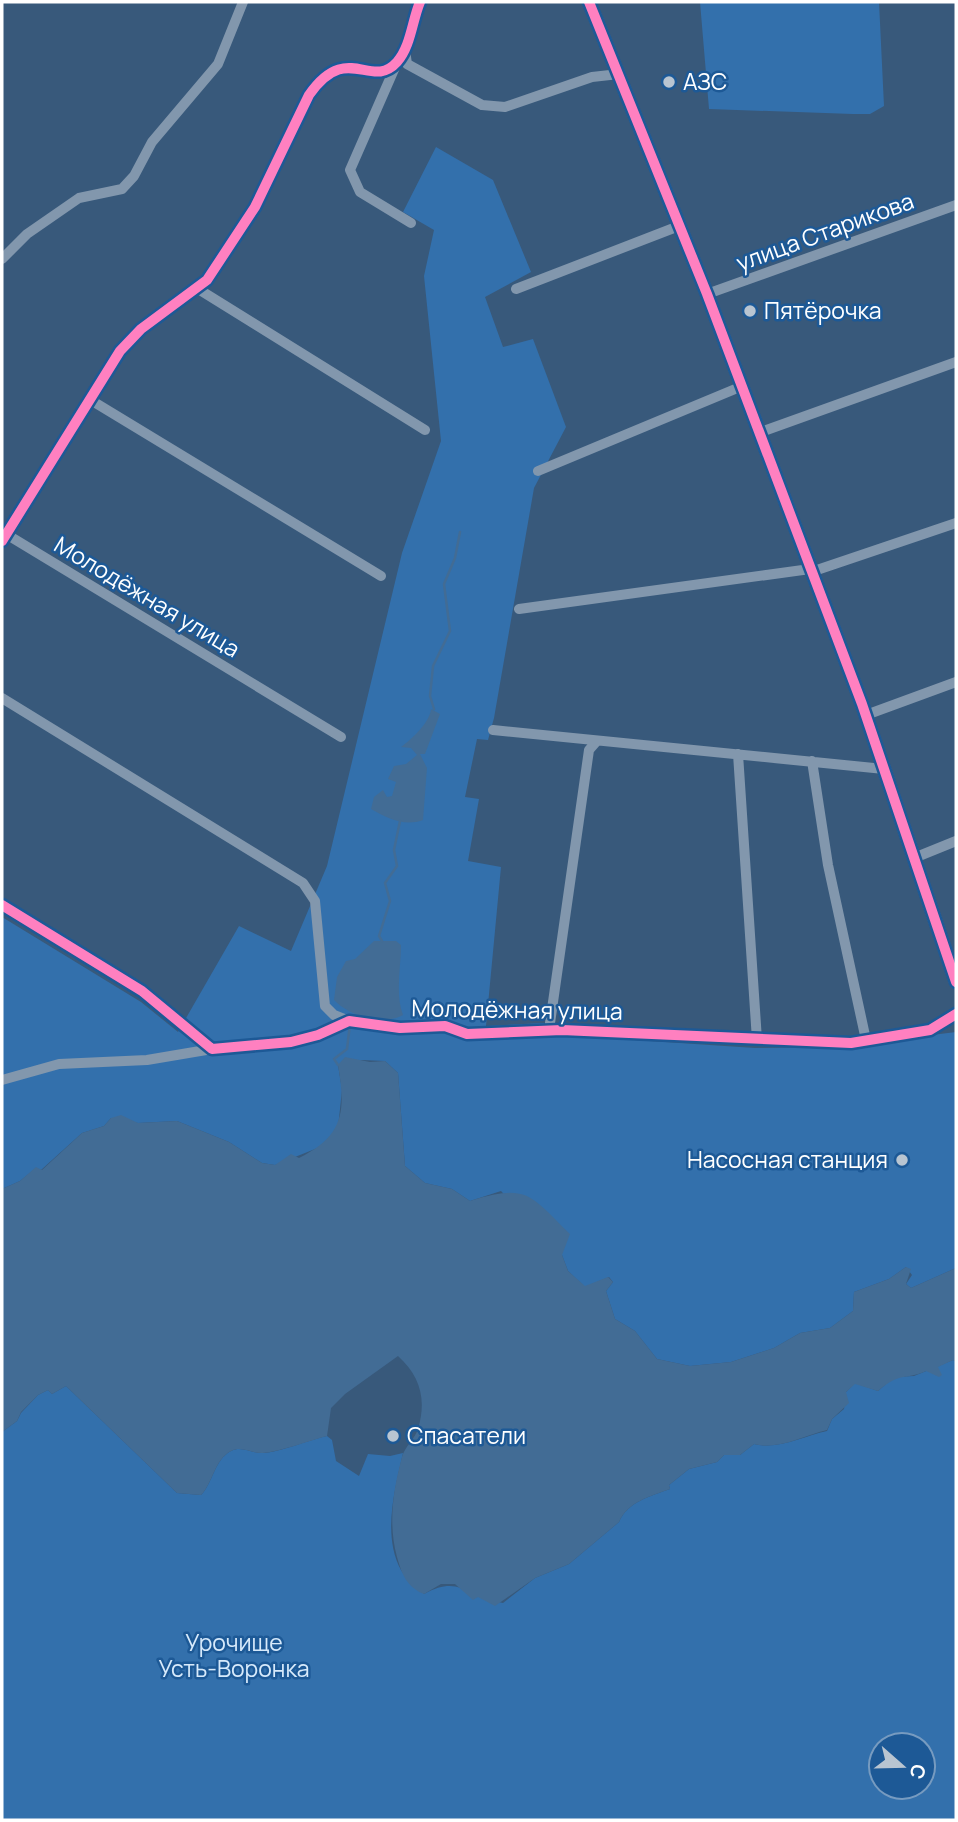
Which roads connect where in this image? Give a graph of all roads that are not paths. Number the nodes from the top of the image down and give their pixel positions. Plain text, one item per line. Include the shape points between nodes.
1 (243, 2) edge
2 (420, 2) edge
3 (589, 2) edge
4 (405, 50) junction
5 (397, 63) junction
6 (619, 74) junction
7 (956, 205) edge
8 (411, 223) dead end
9 (678, 226) junction
10 (2, 259) edge
11 (195, 288) junction
12 (516, 289) dead end
13 (707, 294) junction
14 (956, 362) edge
15 (740, 387) junction
16 (89, 399) junction
17 (425, 430) dead end
18 (758, 433) junction
19 (538, 471) dead end
20 (956, 523) edge
21 (4, 537) edge
22 (811, 571) junction
23 (381, 576) dead end
24 (519, 608) dead end
25 (956, 682) edge
26 (2, 698) edge
27 (866, 715) junction
28 (494, 730) dead end
29 (341, 737) dead end
30 (596, 743) junction
31 (738, 754) junction
32 (812, 761) junction
33 (884, 769) junction
34 (956, 841) edge
35 (914, 858) junction
36 (2, 905) edge
37 (956, 982) edge
38 (953, 1015) edge
39 (349, 1021) junction
40 (548, 1030) junction
41 (757, 1040) junction
42 (866, 1040) junction
43 (212, 1049) junction
44 (2, 1080) edge

1 - 10 street via 218,64 152,142 122,189 79,198 27,234
2 - 4 street
3 - 6 street
4 - 5 street
4 - 6 street via 407,64 482,105 505,107 592,77
5 - 8 street via 350,170 360,192
5 - 11 street, Молодёжная улица via 386,70 342,67 319,81 255,207 207,280
6 - 9 street
7 - 13 street, улица Старикова
9 - 12 street
9 - 13 street
11 - 16 street, Молодёжная улица via 141,329 120,351
11 - 17 street
13 - 15 street
14 - 18 street
15 - 18 street
15 - 19 street
16 - 21 street, Молодёжная улица
16 - 23 street
18 - 22 street
20 - 22 street
21 - 29 street, Молодёжная улица
22 - 24 street
22 - 27 street
25 - 27 street
26 - 39 street via 303,883 315,901 325,1006
27 - 33 street
28 - 30 street
30 - 31 street
30 - 40 street, Молодёжная улица via 589,750
31 - 32 street
31 - 41 street
32 - 33 street
32 - 42 street via 828,864
33 - 35 street
34 - 35 street
35 - 37 street
36 - 43 street via 142,991
38 - 42 street, Молодёжная улица via 930,1030
39 - 40 street, Молодёжная улица via 400,1028 445,1026 467,1034
39 - 43 street via 291,1042
40 - 41 street, Молодёжная улица
41 - 42 street, Молодёжная улица
43 - 44 street via 147,1060 59,1064

